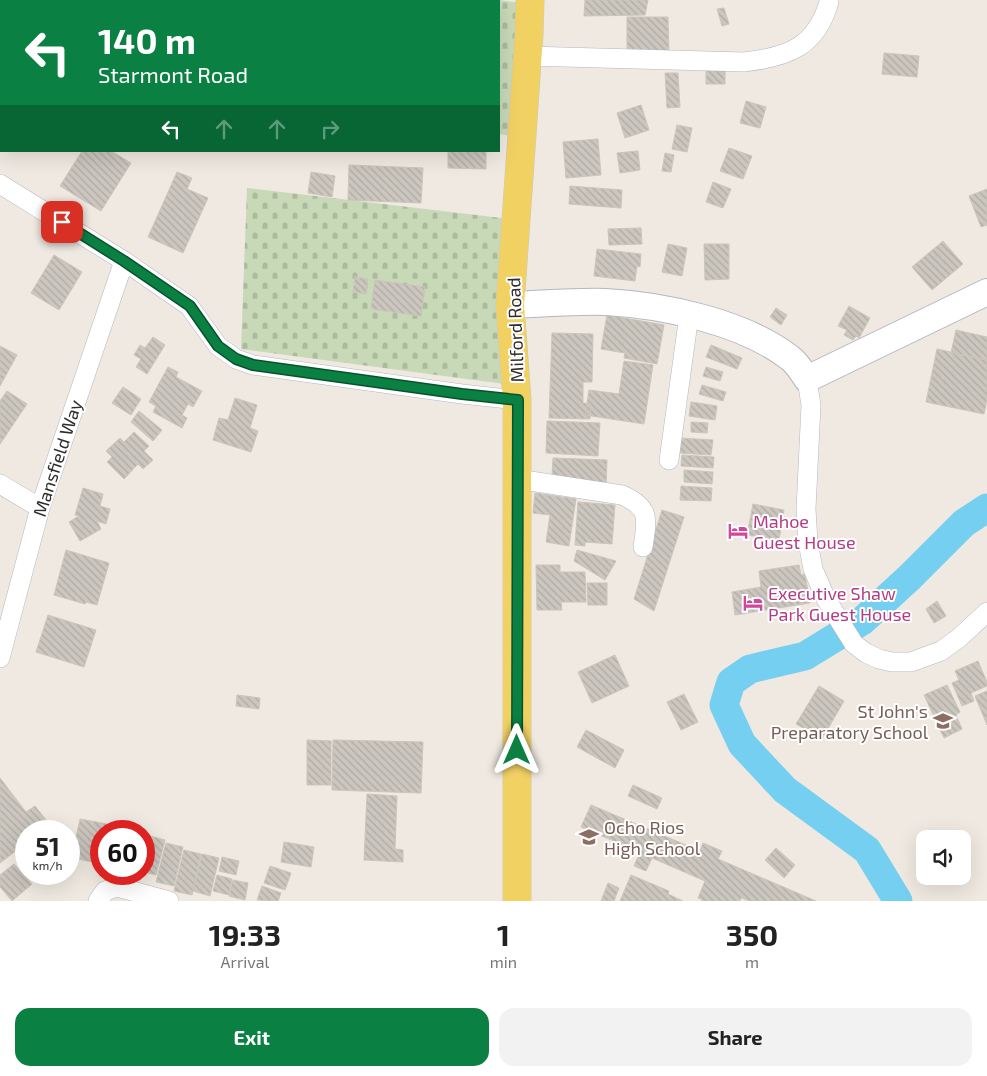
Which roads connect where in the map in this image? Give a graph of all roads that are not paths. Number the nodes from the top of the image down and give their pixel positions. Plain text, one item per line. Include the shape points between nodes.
1 (530, 0) edge
2 (829, 2) dead end
3 (527, 56) junction
4 (0, 184) edge
5 (124, 261) junction
6 (987, 292) edge
7 (510, 305) junction
8 (689, 315) junction
9 (807, 379) junction
10 (518, 400) junction
11 (669, 460) dead end
12 (517, 479) junction
13 (0, 484) edge
14 (40, 508) junction
15 (643, 547) dead end
16 (987, 612) edge
17 (0, 658) edge
18 (98, 901) edge
19 (169, 901) edge
20 (517, 901) edge

1 - 3 main road, Milford Road
2 - 3 street via 815,33 804,44 766,59 744,62
3 - 7 main road, Milford Road
4 - 5 street
5 - 10 street via 190,306 218,346 236,359 253,365
5 - 14 street, Mansfield Way
6 - 9 street
7 - 8 street via 606,302
7 - 10 main road, Milford Road
8 - 9 street via 749,334 769,344 792,359
8 - 11 street
9 - 16 street via 811,405 806,509 808,542 813,569 826,599 854,644 880,659 911,662 941,651
10 - 12 main road, Milford Road
12 - 15 street via 622,495 633,500 646,513
12 - 20 main road, Milford Road
13 - 14 street
14 - 17 street, Mansfield Way
18 - 19 street via 105,891 117,888

